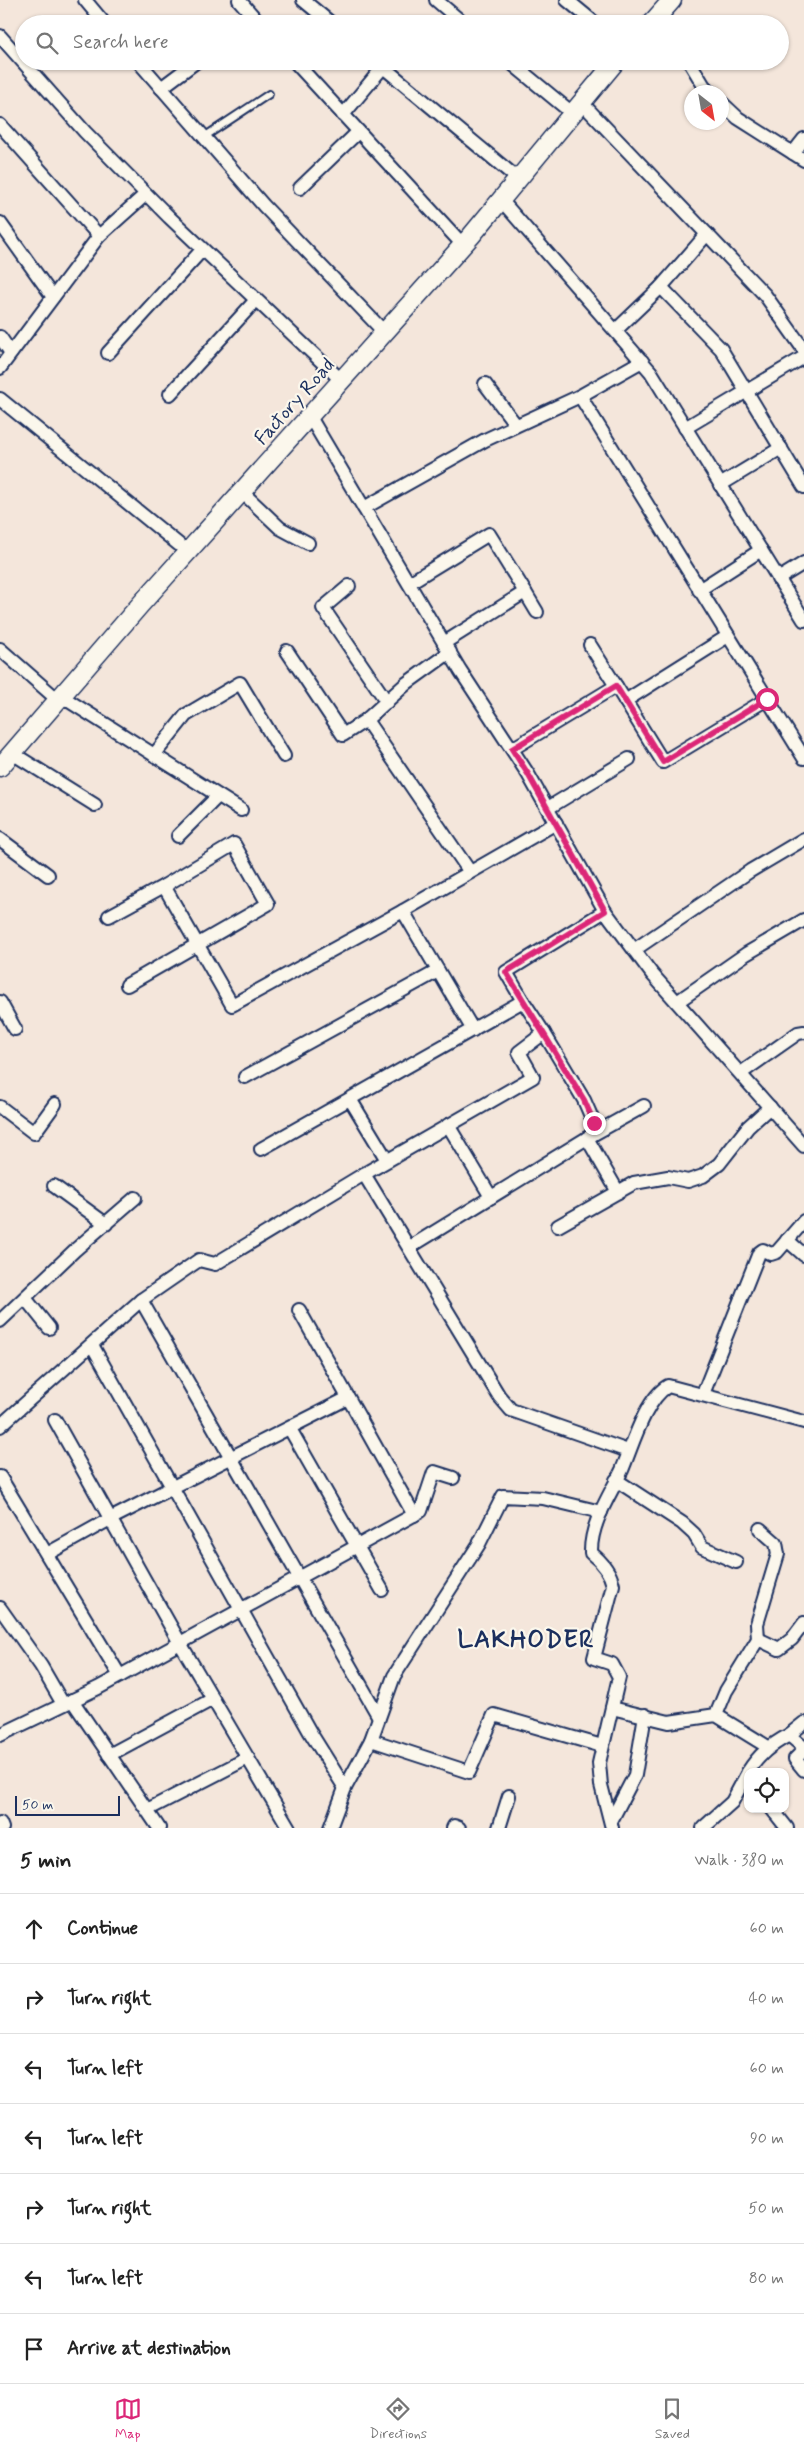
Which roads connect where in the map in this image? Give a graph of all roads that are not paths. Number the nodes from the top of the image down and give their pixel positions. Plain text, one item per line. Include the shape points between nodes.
1 (84, 0) edge
2 (239, 0) edge
3 (303, 0) edge
4 (567, 0) edge
5 (438, 1) edge
6 (97, 15) edge
7 (249, 15) edge
8 (321, 15) edge
9 (454, 15) edge
10 (585, 15) edge
11 (0, 36) edge
12 (15, 53) edge
13 (30, 70) edge
14 (146, 70) edge
15 (185, 70) edge
16 (302, 70) edge
17 (376, 70) edge
18 (387, 70) edge
19 (522, 70) edge
20 (608, 70) edge
21 (694, 70) edge
22 (703, 85) edge
23 (161, 88) junction
24 (269, 94) dead end
25 (576, 107) junction
26 (729, 109) edge
27 (343, 115) junction
28 (0, 125) edge
29 (358, 132) junction
30 (204, 137) junction
31 (804, 139) edge
32 (799, 156) edge
33 (518, 179) junction
34 (300, 188) dead end
35 (146, 194) junction
36 (501, 200) junction
37 (0, 223) edge
38 (707, 234) junction
39 (99, 236) junction
40 (463, 245) junction
41 (202, 250) junction
42 (661, 287) junction
43 (53, 297) junction
44 (256, 300) junction
45 (616, 330) junction
46 (385, 333) junction
47 (0, 337) edge
48 (804, 350) edge
49 (11, 353) junction
50 (108, 353) dead end
51 (804, 357) edge
52 (642, 361) junction
53 (0, 368) edge
54 (342, 382) junction
55 (485, 384) dead end
56 (747, 391) junction
57 (170, 394) dead end
58 (580, 396) junction
59 (0, 399) edge
60 (310, 417) junction
61 (516, 426) junction
62 (684, 428) junction
63 (781, 448) junction
64 (720, 485) junction
65 (804, 487) edge
66 (242, 492) junction
67 (364, 508) junction
68 (308, 543) dead end
69 (760, 550) junction
70 (188, 552) junction
71 (804, 563) edge
72 (778, 579) junction
73 (409, 583) junction
74 (349, 586) dead end
75 (699, 590) junction
76 (525, 592) junction
77 (537, 612) dead end
78 (804, 620) edge
79 (728, 636) junction
80 (590, 645) dead end
81 (447, 648) junction
82 (0, 649) edge
83 (287, 651) dead end
84 (616, 686) junction
85 (59, 698) junction
86 (767, 699) junction
87 (626, 701) junction
88 (387, 702) junction
89 (366, 720) junction
90 (512, 749) junction
91 (154, 755) junction
92 (284, 756) dead end
93 (5, 757) edge
94 (804, 758) edge
95 (629, 759) dead end
96 (218, 796) junction
97 (95, 805) dead end
98 (548, 808) junction
99 (241, 810) dead end
100 (556, 823) junction
101 (178, 836) dead end
102 (804, 838) edge
103 (0, 839) edge
104 (470, 872) junction
105 (48, 874) dead end
106 (164, 886) junction
107 (403, 911) junction
108 (605, 911) junction
109 (109, 916) dead end
110 (804, 920) edge
111 (197, 944) junction
112 (634, 950) junction
113 (438, 971) junction
114 (127, 985) dead end
115 (523, 1001) junction
116 (0, 1002) edge
117 (677, 1002) junction
118 (15, 1029) dead end
119 (473, 1030) junction
120 (804, 1032) edge
121 (544, 1034) junction
122 (741, 1073) junction
123 (245, 1077) dead end
124 (350, 1099) junction
125 (55, 1104) dead end
126 (644, 1106) dead end
127 (0, 1107) edge
128 (770, 1107) junction
129 (448, 1125) junction
130 (590, 1136) junction
131 (804, 1146) edge
132 (261, 1149) dead end
133 (388, 1160) junction
134 (364, 1174) junction
135 (54, 1186) dead end
136 (618, 1192) junction
137 (491, 1197) junction
138 (135, 1198) dead end
139 (804, 1221) edge
140 (106, 1224) junction
141 (558, 1226) dead end
142 (786, 1240) junction
143 (410, 1247) junction
144 (804, 1255) edge
145 (25, 1298) junction
146 (141, 1300) junction
147 (299, 1310) dead end
148 (0, 1321) edge
149 (49, 1328) dead end
150 (92, 1345) junction
151 (703, 1394) junction
152 (348, 1398) junction
153 (55, 1420) dead end
154 (804, 1422) edge
155 (0, 1426) edge
156 (290, 1429) junction
157 (628, 1451) junction
158 (231, 1458) junction
159 (0, 1477) edge
160 (453, 1478) dead end
161 (616, 1480) junction
162 (173, 1487) junction
163 (601, 1512) junction
164 (414, 1515) junction
165 (110, 1519) junction
166 (760, 1529) dead end
167 (357, 1546) junction
168 (48, 1554) junction
169 (736, 1562) dead end
170 (299, 1578) junction
171 (382, 1590) dead end
172 (0, 1608) edge
173 (242, 1609) junction
174 (804, 1623) edge
175 (758, 1639) junction
176 (180, 1643) junction
177 (120, 1676) junction
178 (213, 1699) junction
179 (68, 1702) junction
180 (612, 1708) junction
181 (645, 1715) junction
182 (716, 1715) junction
183 (379, 1717) junction
184 (804, 1723) edge
185 (0, 1735) edge
186 (789, 1735) junction
187 (371, 1740) junction
188 (602, 1746) junction
189 (768, 1747) junction
190 (109, 1755) junction
191 (248, 1758) junction
192 (750, 1768) edge
193 (804, 1770) edge
194 (744, 1780) edge
195 (345, 1788) junction
196 (509, 1796) dead end
197 (147, 1810) junction
198 (775, 1813) edge
199 (0, 1823) edge
200 (611, 1824) edge
201 (2, 1828) edge
202 (159, 1828) edge
203 (289, 1828) edge
204 (330, 1828) edge
205 (452, 1828) edge
206 (459, 1828) edge
207 (499, 1828) edge
208 (704, 1828) edge
209 (787, 1828) edge

1 - 6 street
2 - 7 street
3 - 8 street
4 - 10 street
5 - 9 street
11 - 12 street
13 - 35 street
14 - 23 street
15 - 23 street
16 - 27 street
17 - 27 street
18 - 33 street
19 - 25 street
20 - 25 main road, Factory Road
21 - 22 street
23 - 30 street
24 - 30 lane
25 - 33 main road, Factory Road
25 - 38 street
26 - 32 street
27 - 29 street
28 - 39 street
29 - 34 street
29 - 40 street
30 - 46 street via 264,206
31 - 32 street
33 - 36 main road, Factory Road
35 - 39 street
35 - 41 street
36 - 40 main road, Factory Road
36 - 45 street
37 - 43 street
38 - 42 street
38 - 48 street via 765,295
39 - 43 street
40 - 46 main road, Factory Road
41 - 44 street
41 - 50 street
42 - 45 street
42 - 56 street via 721,349
43 - 49 street
44 - 54 street
44 - 57 street
45 - 52 street
46 - 54 main road, Factory Road
47 - 49 street
49 - 53 street
51 - 56 street
52 - 58 street
52 - 62 street
54 - 60 main road, Factory Road
55 - 61 street
56 - 62 street
56 - 63 street
58 - 61 street
58 - 75 street
59 - 70 street
60 - 66 main road, Factory Road
60 - 67 street
61 - 67 street via 419,475
62 - 64 street
63 - 64 street
63 - 65 street
64 - 69 street
66 - 68 street via 280,528
66 - 70 main road, Factory Road
67 - 73 street
69 - 72 street
69 - 75 street
70 - 85 main road, Factory Road
71 - 72 street
72 - 78 street
73 - 76 street via 489,534
73 - 81 street
74 - 88 street via 324,608
75 - 79 street
76 - 77 street
76 - 81 street
79 - 86 street
79 - 87 street
80 - 84 street
81 - 88 street
81 - 90 street
82 - 85 street
83 - 89 street via 343,735
84 - 87 street
84 - 90 street
85 - 91 street
85 - 93 main road, Factory Road
86 - 87 street via 663,762
86 - 94 street
88 - 89 street
89 - 104 street
90 - 98 street
91 - 92 street via 186,715 240,683
91 - 96 street
93 - 97 street
95 - 98 street
96 - 99 street
96 - 101 street
98 - 100 street
100 - 104 street
100 - 108 street
102 - 112 street
103 - 105 street
104 - 107 street
106 - 109 street
106 - 111 street
106 - 111 street via 234,844 268,904
107 - 111 street via 232,1005
107 - 113 street
108 - 112 street
108 - 115 street via 506,972
110 - 117 street via 746,954
111 - 114 street
112 - 117 street
113 - 119 street
113 - 123 street
115 - 119 street
115 - 121 street
116 - 118 street
117 - 122 street
119 - 124 street
120 - 122 street
121 - 129 street via 519,1052 533,1077
121 - 130 street via 584,1100 594,1123
122 - 128 street
124 - 132 street
124 - 133 street
125 - 127 street via 34,1133
126 - 130 street
128 - 131 street
128 - 136 street via 748,1127 719,1164 703,1176 688,1181 668,1177 647,1180
129 - 133 street
129 - 137 street
130 - 136 street
130 - 137 street
133 - 134 street
134 - 143 street
134 - 146 street via 215,1264 199,1260
135 - 140 street
136 - 141 street
137 - 143 street
138 - 140 street
139 - 142 street
140 - 145 street
142 - 144 street
142 - 151 street via 777,1252 771,1254 763,1250 759,1253
143 - 157 street via 499,1396 512,1410
145 - 148 street
145 - 149 street
146 - 150 street
146 - 158 street
147 - 152 street
150 - 155 street
150 - 162 street
151 - 154 street
151 - 157 street via 668,1386 662,1390 634,1435
152 - 156 street
152 - 164 street
153 - 165 street
156 - 158 street
156 - 167 street
157 - 161 street
158 - 162 street
158 - 170 street
159 - 168 street
160 - 164 street via 434,1472 421,1511
161 - 163 street
161 - 169 street via 682,1523 702,1547
162 - 165 street
162 - 173 street
163 - 180 street via 590,1542 591,1553 601,1561 613,1585 594,1658 612,1664 617,1671 618,1684
163 - 183 street via 543,1498 503,1496 479,1544 394,1676
164 - 167 street
165 - 168 street
165 - 176 street
166 - 175 street via 776,1543 778,1554 757,1624
167 - 170 street
167 - 171 street
168 - 177 street
170 - 173 street
170 - 183 street
172 - 179 street
173 - 176 street
173 - 195 street
174 - 175 street via 779,1649
175 - 182 street
176 - 177 street
176 - 178 street
177 - 179 street
178 - 190 street
178 - 191 street
179 - 185 street
179 - 190 street
180 - 181 street
180 - 188 street
181 - 182 street via 680,1722
181 - 200 street via 635,1776
182 - 189 street
183 - 187 street
184 - 186 street
186 - 189 street
186 - 193 street via 802,1746 803,1751 795,1760
187 - 188 street via 469,1772 494,1715
187 - 195 street
188 - 200 street via 599,1763 601,1786
189 - 192 street
190 - 197 street
191 - 197 street
191 - 203 street
194 - 208 street via 732,1802
195 - 204 street
196 - 207 street
197 - 202 street
198 - 209 street
199 - 201 street
205 - 206 street

